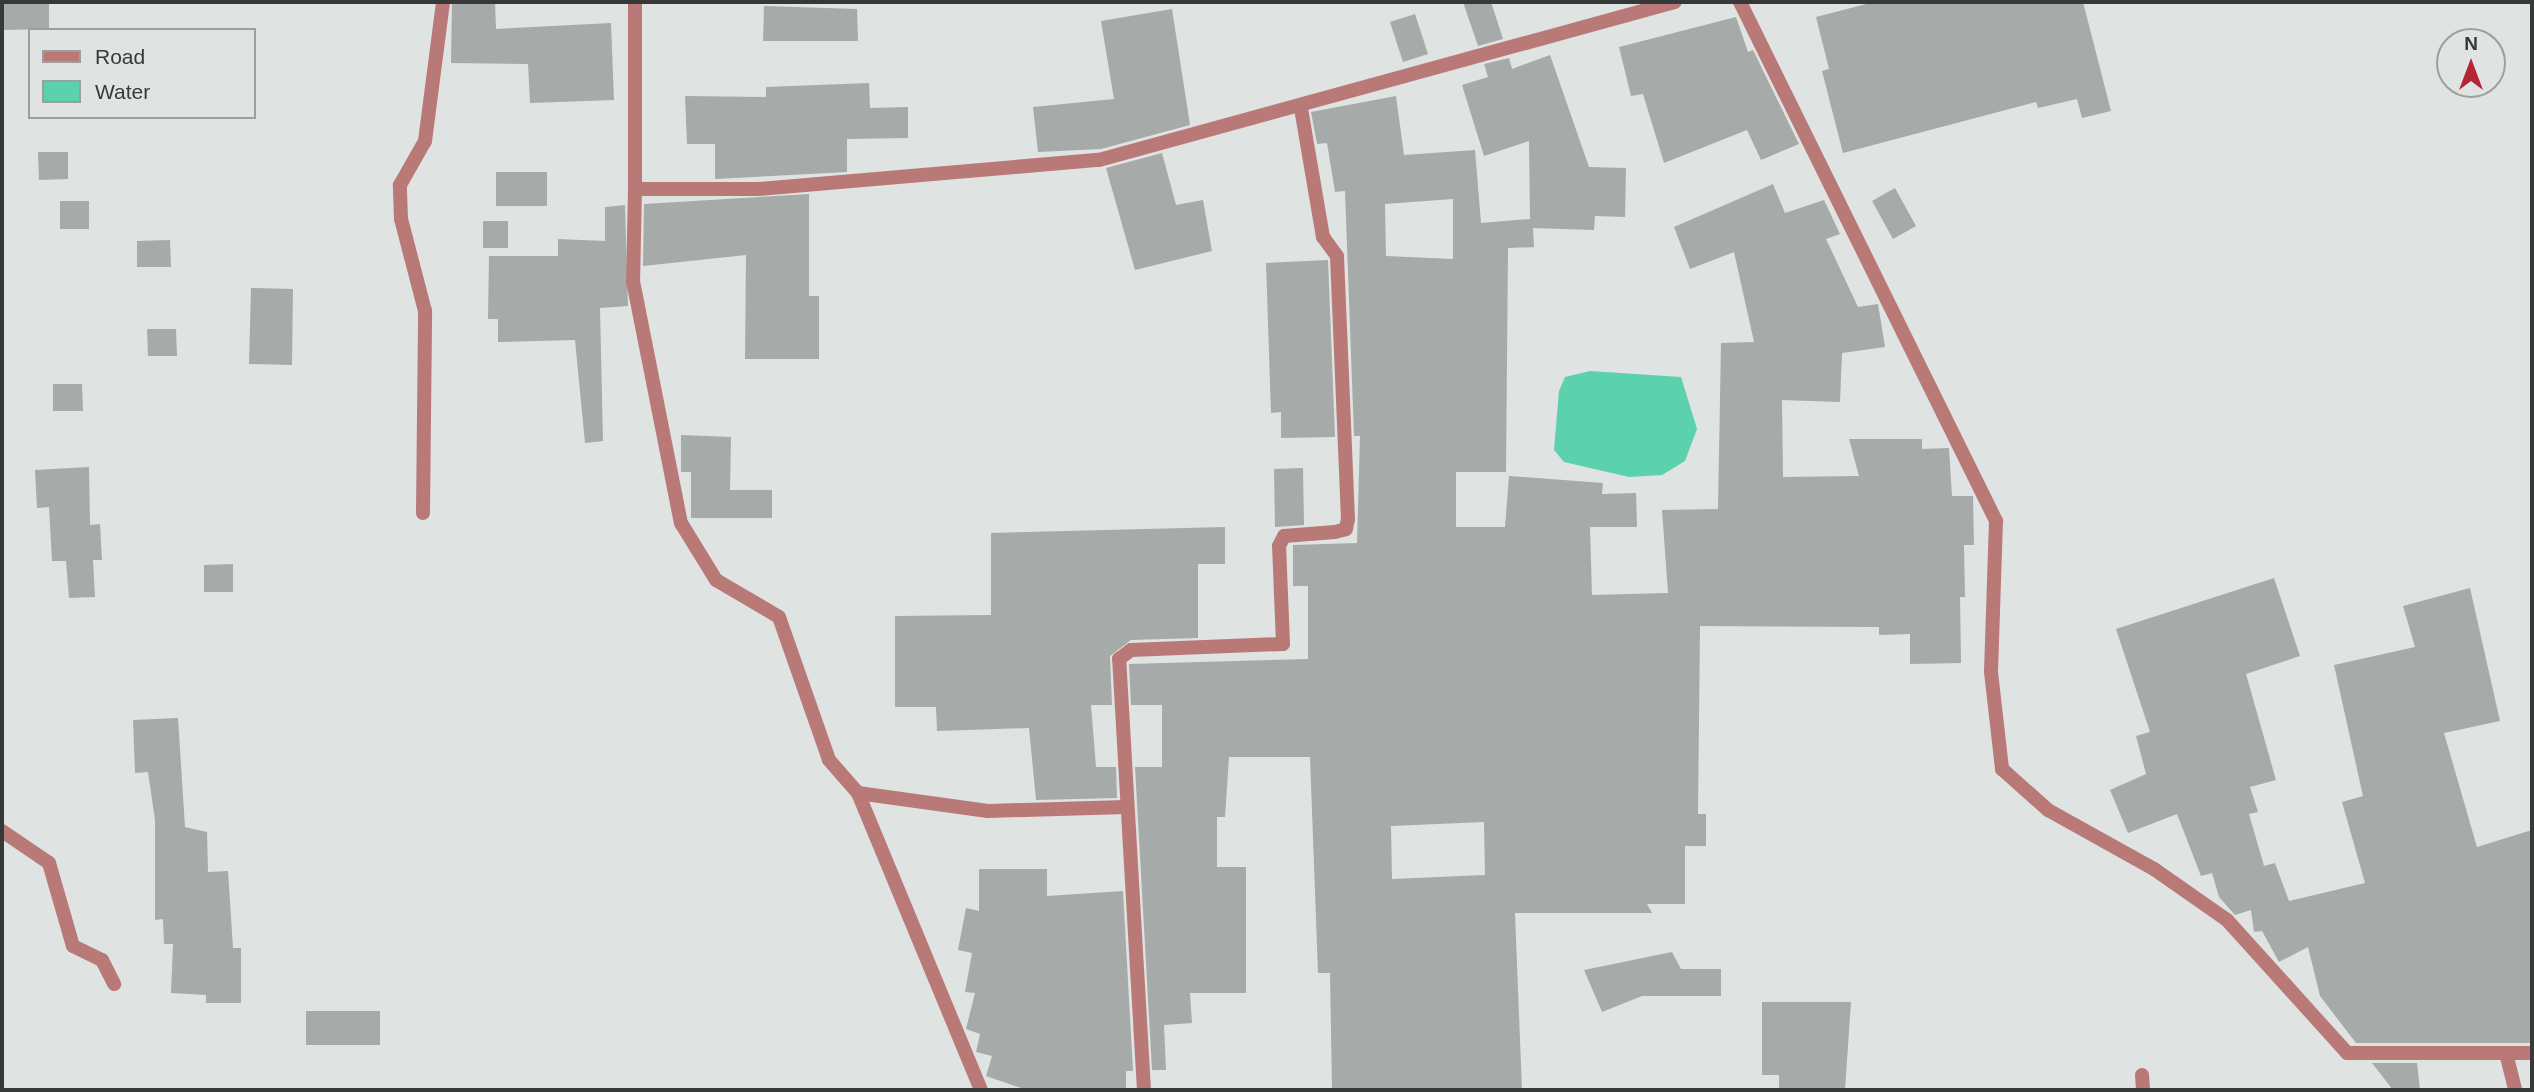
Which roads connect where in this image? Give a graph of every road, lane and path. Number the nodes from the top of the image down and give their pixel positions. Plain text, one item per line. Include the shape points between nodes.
1 (443, 2) edge
2 (635, 2) edge
3 (1675, 2) edge
4 (1740, 2) edge
5 (1301, 108) junction
6 (635, 189) junction
7 (423, 513) dead end
8 (858, 793) junction
9 (1126, 807) junction
10 (2, 831) edge
11 (114, 984) dead end
12 (2506, 1053) junction
13 (2532, 1053) edge
14 (2142, 1075) dead end
15 (981, 1090) edge
16 (1144, 1090) edge
17 (2143, 1090) edge
18 (2515, 1090) edge

1 - 7 street via 425,141 400,185 401,219 425,311
2 - 6 street
3 - 5 street
4 - 12 street via 1996,521 1991,672 2002,769 2048,810 2154,869 2227,920 2347,1053
5 - 6 street via 1099,160 758,189
5 - 9 street via 1323,237 1337,256 1346,529 1284,536 1279,547 1283,644 1123,652
6 - 8 street via 633,281 681,523 716,580 779,617 829,760
8 - 9 street via 988,811
8 - 15 street
9 - 16 street
10 - 11 street via 49,863 73,946 102,960
12 - 13 street
12 - 18 street
14 - 17 street

